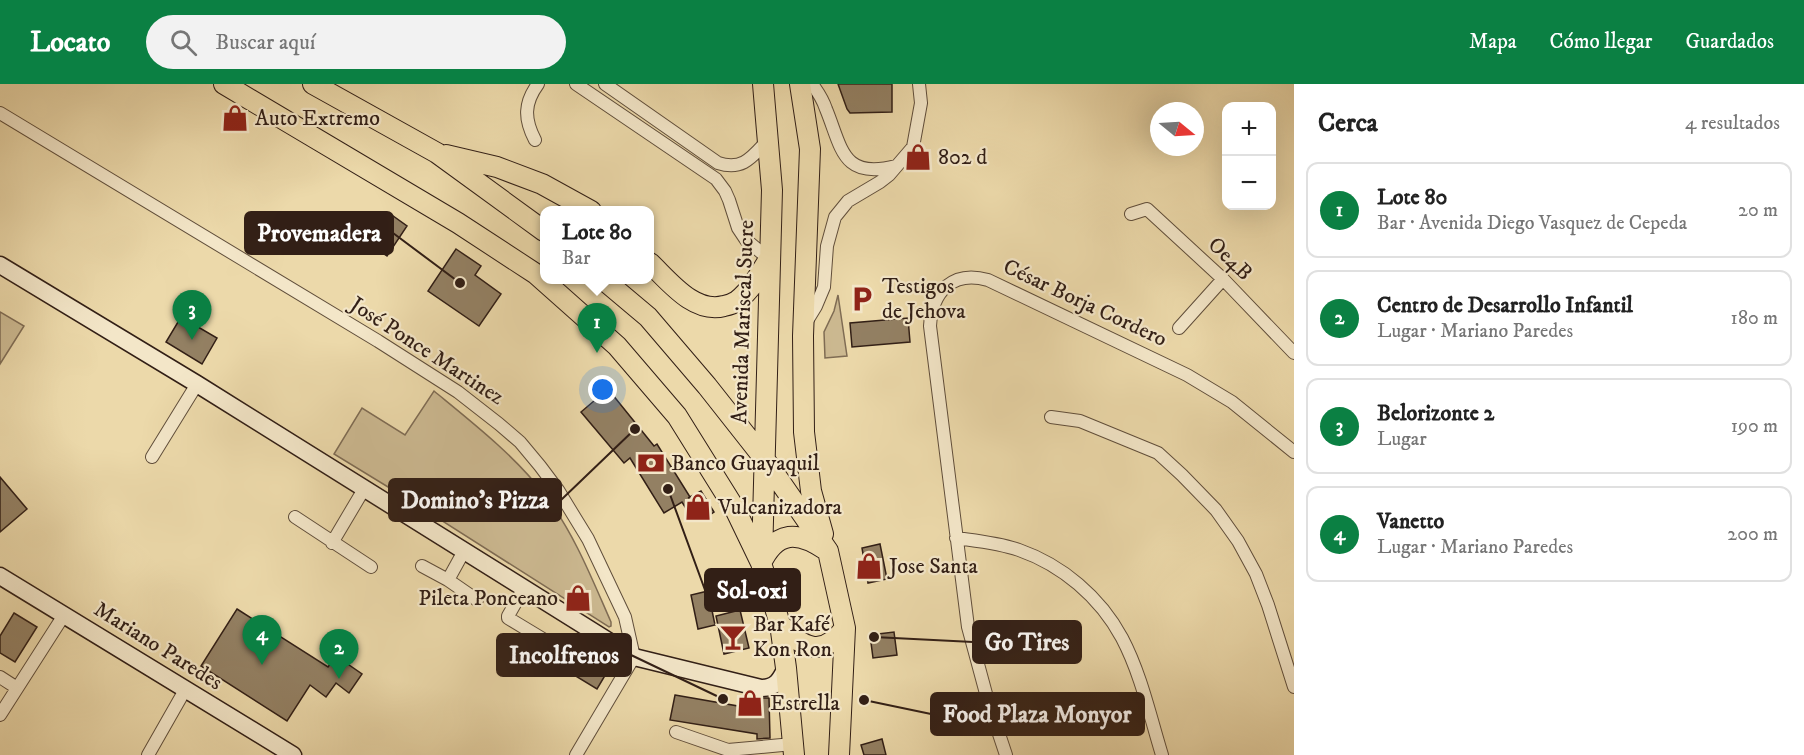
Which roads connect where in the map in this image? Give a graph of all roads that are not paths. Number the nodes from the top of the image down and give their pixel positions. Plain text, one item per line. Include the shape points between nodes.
1 (224, 84) edge
2 (313, 84) edge
3 (538, 84) edge
4 (576, 84) edge
5 (763, 84) edge
6 (800, 84) edge
7 (812, 84) edge
8 (919, 84) edge
9 (610, 87) edge
10 (604, 103) junction
11 (0, 113) edge
12 (681, 136) junction
13 (535, 140) dead end
14 (768, 140) junction
15 (671, 148) junction
16 (437, 153) junction
17 (897, 165) junction
18 (583, 206) edge
19 (1131, 214) dead end
20 (540, 228) edge
21 (769, 259) junction
22 (0, 265) edge
23 (654, 267) edge
24 (540, 278) edge
25 (1223, 279) junction
26 (547, 284) edge
27 (610, 284) edge
28 (804, 326) junction
29 (1179, 328) dead end
30 (1294, 353) edge
31 (197, 384) junction
32 (1051, 417) dead end
33 (1294, 452) edge
34 (152, 457) dead end
35 (763, 457) junction
36 (364, 489) junction
37 (295, 517) dead end
38 (956, 537) junction
39 (332, 543) junction
40 (464, 551) junction
41 (828, 551) junction
42 (761, 563) junction
43 (422, 566) dead end
44 (371, 567) dead end
45 (0, 576) edge
46 (448, 580) junction
47 (524, 588) junction
48 (477, 600) dead end
49 (64, 615) junction
50 (780, 624) junction
51 (844, 628) junction
52 (566, 653) dead end
53 (634, 657) junction
54 (786, 668) junction
55 (0, 677) edge
56 (1294, 687) edge
57 (17, 688) junction
58 (185, 690) junction
59 (0, 715) edge
60 (676, 732) dead end
61 (794, 750) edge
62 (728, 752) edge
63 (148, 755) edge
64 (293, 755) edge
65 (576, 755) edge
66 (840, 755) edge
67 (1006, 755) edge
68 (1162, 755) edge

1 - 24 main road via 458,223
2 - 16 main road
3 - 13 street via 526,111
4 - 10 street
5 - 14 main road, Avenida Mariscal Sucre
6 - 28 main road via 810,148
7 - 17 street via 848,160 871,170
8 - 17 street via 921,103 913,147
9 - 10 street
9 - 12 street
10 - 15 street
11 - 53 street, José Ponce Martinez via 378,341 458,392 520,442 558,490 588,539 625,617
12 - 14 street via 718,163 732,166 747,161
12 - 15 street
14 - 21 main road, Avenida Mariscal Sucre via 772,190
15 - 21 street via 716,179 725,191 738,228
16 - 18 main road via 542,184
16 - 20 main road
17 - 28 street via 880,182 848,201 835,217 827,246 824,287
19 - 25 street, Oe4B via 1147,209
21 - 23 main road via 736,302 720,307 695,303
21 - 35 main road, Avenida Mariscal Sucre
22 - 31 main road
25 - 29 street
25 - 30 street, Oe4B
26 - 42 main road via 617,346 677,416 735,509
27 - 35 main road via 648,317
28 - 41 main road via 804,432 811,492
31 - 34 street
31 - 36 main road
32 - 56 street via 1080,421 1158,453 1216,510 1256,574
33 - 38 street, César Borja Cordero via 1232,402 1187,375 988,280 963,278 937,295 930,326
35 - 41 main road
35 - 42 main road, Avenida Mariscal Sucre
36 - 39 street
36 - 40 main road
37 - 39 street
38 - 67 street, César Borja Cordero via 969,627
38 - 68 street via 993,543 1044,560 1067,575 1108,615 1134,665
39 - 44 street
40 - 46 street
40 - 47 main road
41 - 42 main road via 790,536 776,542
41 - 51 main road
42 - 50 main road
43 - 46 street
45 - 49 main road, Mariano Paredes
46 - 48 street
47 - 52 street via 508,618
47 - 53 main road
49 - 57 street
49 - 58 main road, Mariano Paredes
50 - 51 main road via 791,636 813,647 831,643
50 - 54 main road
51 - 66 main road
53 - 54 main road via 761,688 775,686
53 - 65 street
54 - 61 main road
55 - 57 street
57 - 59 street
58 - 63 street
58 - 64 main road, Mariano Paredes
60 - 62 street
61 - 62 street

